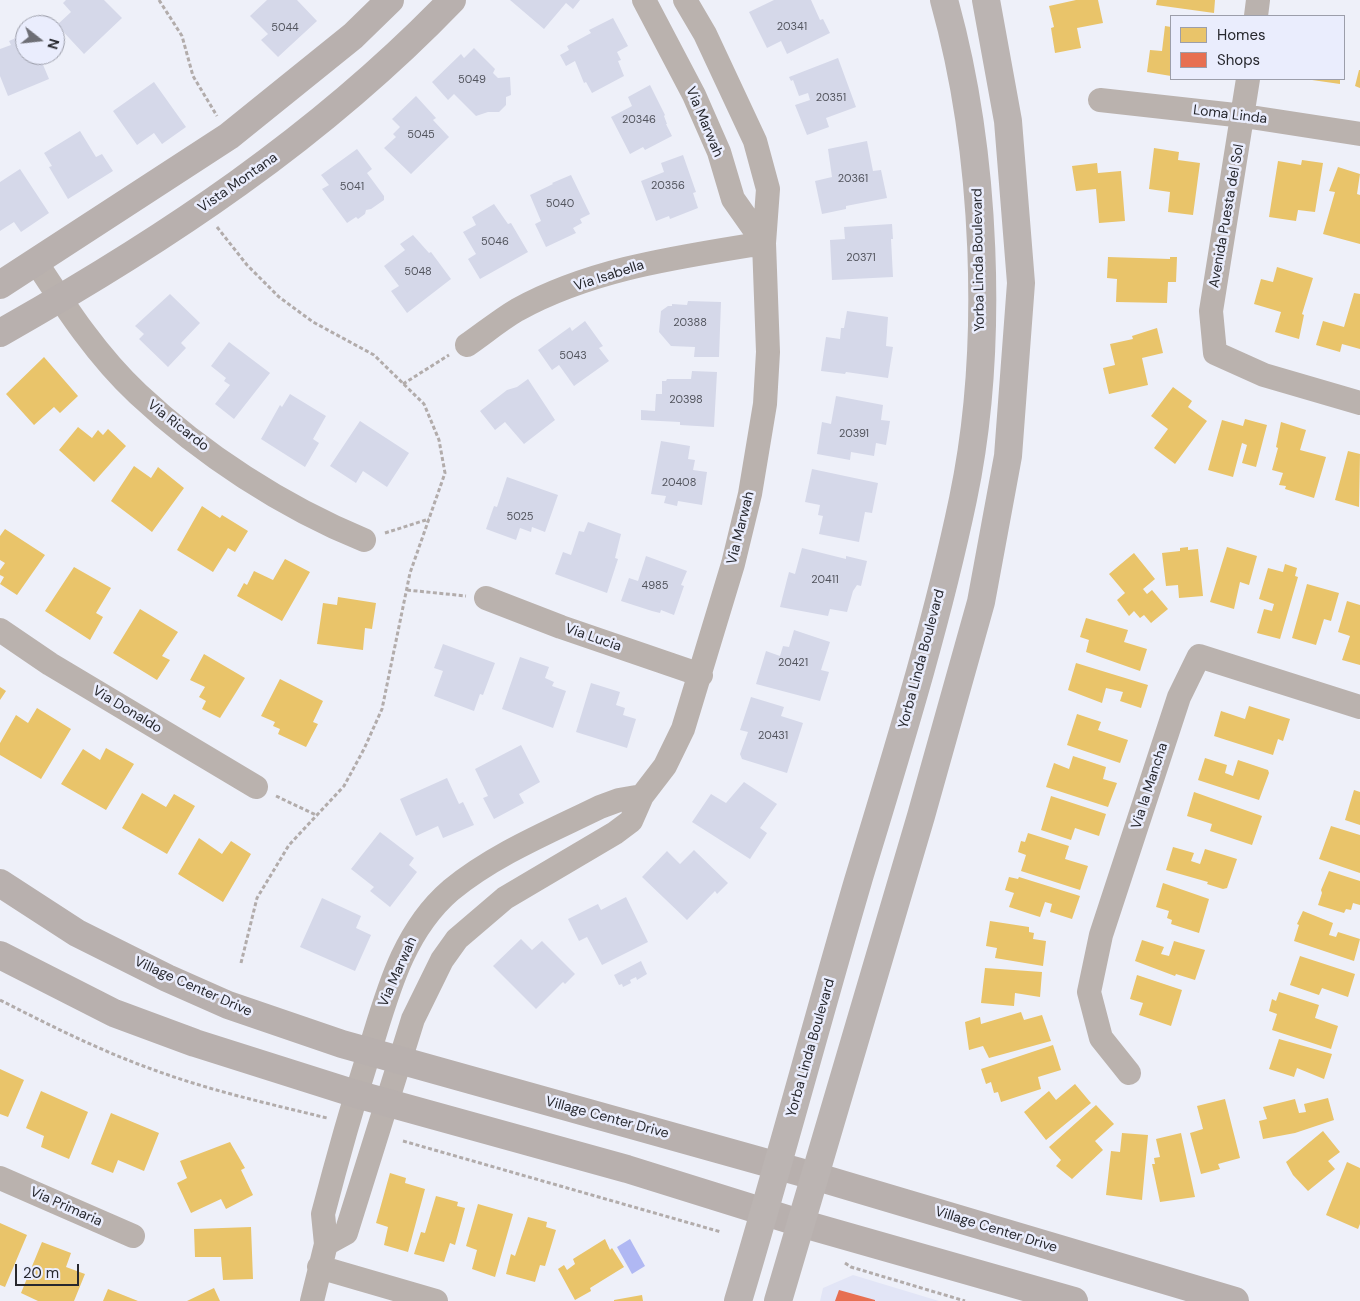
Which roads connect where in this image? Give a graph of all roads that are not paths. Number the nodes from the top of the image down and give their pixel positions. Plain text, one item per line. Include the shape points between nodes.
1 (390, 0) edge
2 (452, 0) edge
3 (644, 0) edge
4 (685, 0) edge
5 (944, 0) edge
6 (986, 0) edge
7 (1258, 0) edge
8 (1256, 15) edge
9 (1248, 80) edge
10 (1100, 100) dead end
11 (1244, 116) junction
12 (1360, 134) edge
13 (764, 243) junction
14 (36, 262) junction
15 (0, 285) edge
16 (60, 298) junction
17 (0, 333) edge
18 (467, 345) road end
19 (1360, 403) edge
20 (364, 540) road end
21 (486, 598) road end
22 (0, 630) edge
23 (701, 675) junction
24 (1360, 707) edge
25 (256, 787) road end
26 (642, 796) junction
27 (0, 883) edge
28 (0, 955) edge
29 (369, 1051) junction
30 (401, 1060) junction
31 (1129, 1073) dead end
32 (356, 1094) junction
33 (388, 1103) junction
34 (778, 1165) junction
35 (814, 1176) junction
36 (0, 1178) edge
37 (764, 1212) junction
38 (800, 1223) junction
39 (132, 1236) dead end
40 (326, 1244) junction
41 (319, 1266) junction
42 (312, 1301) edge
43 (436, 1301) edge
44 (738, 1301) edge
45 (778, 1301) edge
46 (1074, 1301) edge
47 (1235, 1301) edge

1 - 14 main road via 353,36 229,136
2 - 16 main road, Vista Montana via 333,112 253,174
3 - 13 street, Via Marwah via 694,95 719,152 733,199
4 - 13 street, Via Marwah via 709,42 755,141 768,189
5 - 34 main road, Yorba Linda Boulevard via 956,44 976,173 982,307 976,414 964,498 924,658
6 - 35 main road via 1008,121 1020,283 1008,456 981,602
7 - 8 street
9 - 11 street, Avenida Puesta del Sol
10 - 11 street, Loma Linda
11 - 12 street, Loma Linda
11 - 19 street, Avenida Puesta del Sol via 1211,311 1215,353 1264,375
13 - 18 street, Via Isabella via 658,260 591,280 518,310
13 - 23 street, Via Marwah via 768,352 765,404 750,494
14 - 15 main road
14 - 16 street, Via Ricardo
16 - 17 main road, Vista Montana
16 - 20 street, Via Ricardo via 87,337 137,393 184,432 280,499 320,522
21 - 23 street, Via Lucia
22 - 25 street, Via Donaldo via 50,664
23 - 26 street, Via Marwah via 683,729 665,766
24 - 31 street, Via la Mancha via 1199,656 1179,697 1101,934 1089,992 1101,1038
26 - 29 street, Via Marwah via 619,800 591,812 486,865 450,891 409,943 385,996
26 - 30 street, Via Marwah via 630,821 615,834 505,898 457,939 430,981 413,1019
27 - 29 main road, Village Center Drive via 77,933 167,978 228,1005
28 - 32 main road via 114,1013 194,1043
29 - 30 main road, Village Center Drive
29 - 32 street, Via Marwah
30 - 33 street, Via Marwah
30 - 34 main road, Village Center Drive
32 - 33 main road
32 - 40 street, Via Marwah via 323,1214
33 - 37 main road
33 - 40 street, Via Marwah via 346,1233
34 - 35 main road, Village Center Drive
34 - 37 main road, Yorba Linda Boulevard
35 - 38 main road
35 - 47 main road, Village Center Drive
36 - 39 street, Via Primaria
37 - 38 main road
37 - 44 main road, Yorba Linda Boulevard
38 - 45 main road
38 - 46 main road
40 - 41 street, Via Marwah
41 - 42 street, Via Marwah
41 - 43 street

